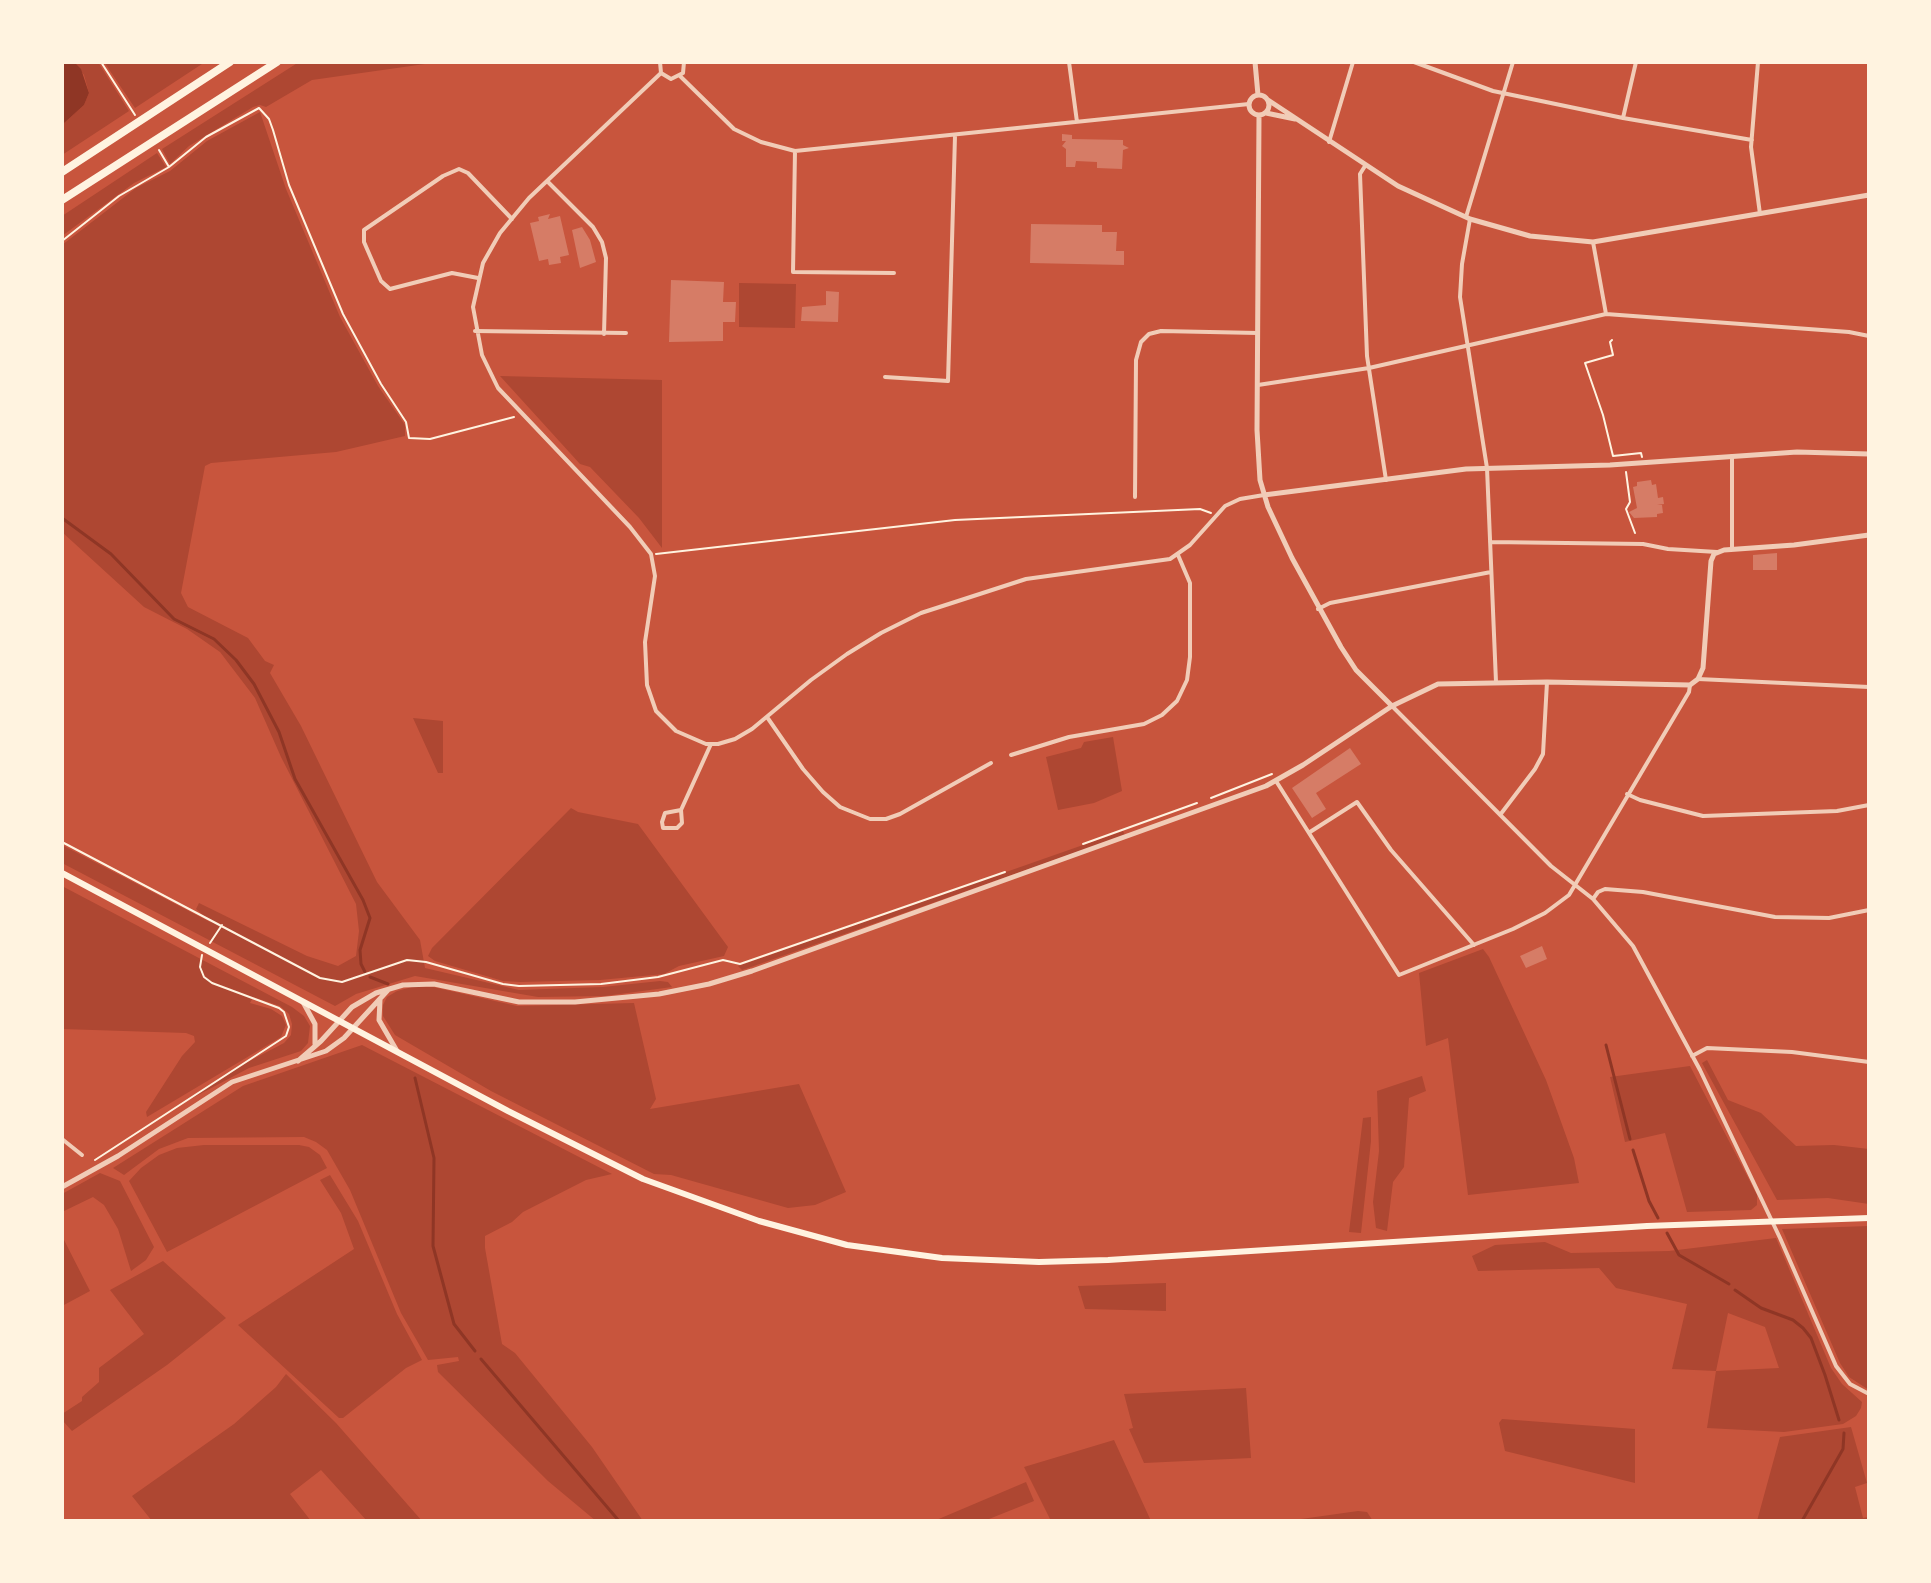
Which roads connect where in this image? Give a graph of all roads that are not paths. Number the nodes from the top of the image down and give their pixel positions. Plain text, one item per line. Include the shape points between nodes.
1 (230, 62) edge
2 (277, 62) edge
3 (660, 62) edge
4 (684, 62) edge
5 (1069, 62) edge
6 (1255, 62) edge
7 (1353, 62) edge
8 (1414, 62) edge
9 (1513, 62) edge
10 (1636, 62) edge
11 (1758, 62) edge
12 (661, 73) junction
13 (680, 76) junction
14 (1504, 93) junction
15 (1258, 95) junction
16 (1268, 100) junction
17 (1249, 104) junction
18 (1266, 113) junction
19 (1259, 116) junction
20 (1623, 118) junction
21 (1296, 120) junction
22 (1077, 122) junction
23 (955, 136) junction
24 (1752, 140) junction
25 (1329, 142) junction
26 (795, 151) junction
27 (1365, 166) junction
28 (62, 172) edge
29 (547, 181) junction
30 (1869, 195) edge
31 (62, 200) edge
32 (1760, 214) junction
33 (1468, 218) junction
34 (512, 219) junction
35 (1593, 242) junction
36 (894, 273) dead end
37 (478, 278) junction
38 (1606, 314) junction
39 (475, 331) junction
40 (626, 333) dead end
41 (1258, 333) junction
42 (604, 334) junction
43 (1869, 336) edge
44 (1467, 346) junction
45 (1369, 368) junction
46 (885, 377) dead end
47 (1258, 385) junction
48 (1869, 454) edge
49 (1732, 456) junction
50 (1487, 468) junction
51 (1386, 480) junction
52 (1264, 495) junction
53 (1135, 497) dead end
54 (1869, 535) edge
55 (1490, 542) junction
56 (1732, 549) junction
57 (1717, 552) junction
58 (1178, 555) junction
59 (1491, 572) junction
60 (1318, 609) junction
61 (1698, 679) junction
62 (1496, 682) junction
63 (1547, 682) junction
64 (1686, 684) junction
65 (1869, 687) edge
66 (1392, 706) junction
67 (767, 717) junction
68 (711, 744) junction
69 (1011, 755) dead end
70 (991, 763) dead end
71 (1276, 781) junction
72 (1627, 794) junction
73 (1869, 805) edge
74 (681, 810) junction
75 (1500, 815) junction
76 (1310, 832) junction
77 (62, 873) edge
78 (1577, 886) junction
79 (1593, 899) junction
80 (1869, 910) edge
81 (1474, 945) junction
82 (388, 990) junction
83 (381, 999) junction
84 (303, 1001) junction
85 (338, 1020) junction
86 (353, 1028) junction
87 (314, 1047) junction
88 (397, 1051) junction
89 (1692, 1056) junction
90 (298, 1061) junction
91 (1869, 1062) edge
92 (62, 1139) edge
93 (82, 1155) dead end
94 (62, 1187) edge
95 (1869, 1218) edge
96 (1869, 1394) edge

1 - 28 highway
2 - 31 highway
3 - 12 street
4 - 13 street
5 - 22 street
6 - 15 street
7 - 25 street
8 - 14 street
9 - 14 street
10 - 20 street
11 - 24 street
12 - 13 street via 671,79
12 - 29 street
13 - 26 street via 734,129
14 - 20 street
14 - 33 street
15 - 16 street
15 - 17 street
16 - 18 street
16 - 21 street
17 - 19 street
17 - 22 street
18 - 19 street
18 - 21 street
19 - 41 street
20 - 24 street
21 - 25 street
22 - 23 street
23 - 26 street
23 - 46 street via 948,381
24 - 32 street
25 - 27 street
26 - 36 street via 793,272
27 - 33 street
27 - 45 street via 1360,174
29 - 34 street
29 - 42 street via 602,242
30 - 32 street
32 - 35 street
33 - 35 street via 1530,236
33 - 44 street via 1460,288
34 - 37 street via 491,247
34 - 37 street via 459,169 364,230 381,281 390,289 452,273
35 - 38 street
37 - 39 street
38 - 43 street
38 - 44 street
39 - 42 street
39 - 68 street via 491,377 651,554 655,576 645,642 649,693 667,724
40 - 42 street
41 - 47 street
41 - 53 street via 1167,331 1149,334 1141,342 1136,360
44 - 45 street
44 - 50 street
45 - 47 street
45 - 51 street
47 - 52 street
48 - 49 street
49 - 50 street
49 - 56 street
50 - 51 street
50 - 55 street
51 - 52 street
52 - 58 street via 1236,501 1215,515
52 - 60 street
54 - 56 street
55 - 57 street via 1643,544
55 - 59 street
56 - 57 street
57 - 61 street via 1711,561
58 - 67 street via 1148,564 1026,579 938,606 855,649
58 - 69 street via 1190,583 1189,670 1170,708 1144,724 1069,737
59 - 60 street
59 - 62 street
60 - 66 street via 1356,670
61 - 64 street
61 - 65 street
62 - 63 street
62 - 66 street via 1445,682
63 - 64 street
63 - 75 street via 1543,754
64 - 72 street via 1689,692
66 - 71 street
66 - 75 street
67 - 68 street via 735,739
67 - 70 street via 823,792 840,807 870,819 900,814
68 - 74 street
71 - 76 street
71 - 82 street via 709,984 575,1002 511,1001 423,983
72 - 73 street via 1703,816
72 - 78 street
74 - 74 street via 665,813 663,828 677,828
75 - 78 street
76 - 81 street via 1357,802 1391,850
76 - 81 street via 1399,975
77 - 84 main road
78 - 79 street
78 - 81 street via 1545,913
79 - 80 street via 1605,889 1643,892 1775,917 1838,917
79 - 89 street via 1633,946
82 - 83 street
82 - 85 street via 364,998
83 - 86 street
83 - 88 street via 379,1020
84 - 85 main road
84 - 87 street via 317,1031
85 - 86 main road
85 - 87 street
86 - 88 main road
86 - 90 street via 326,1051
87 - 90 street
88 - 95 main road via 666,1188 804,1234 901,1253 977,1261 1108,1260
89 - 91 street via 1707,1048
89 - 96 street via 1836,1366 1846,1381
90 - 94 street via 232,1082
92 - 93 street

